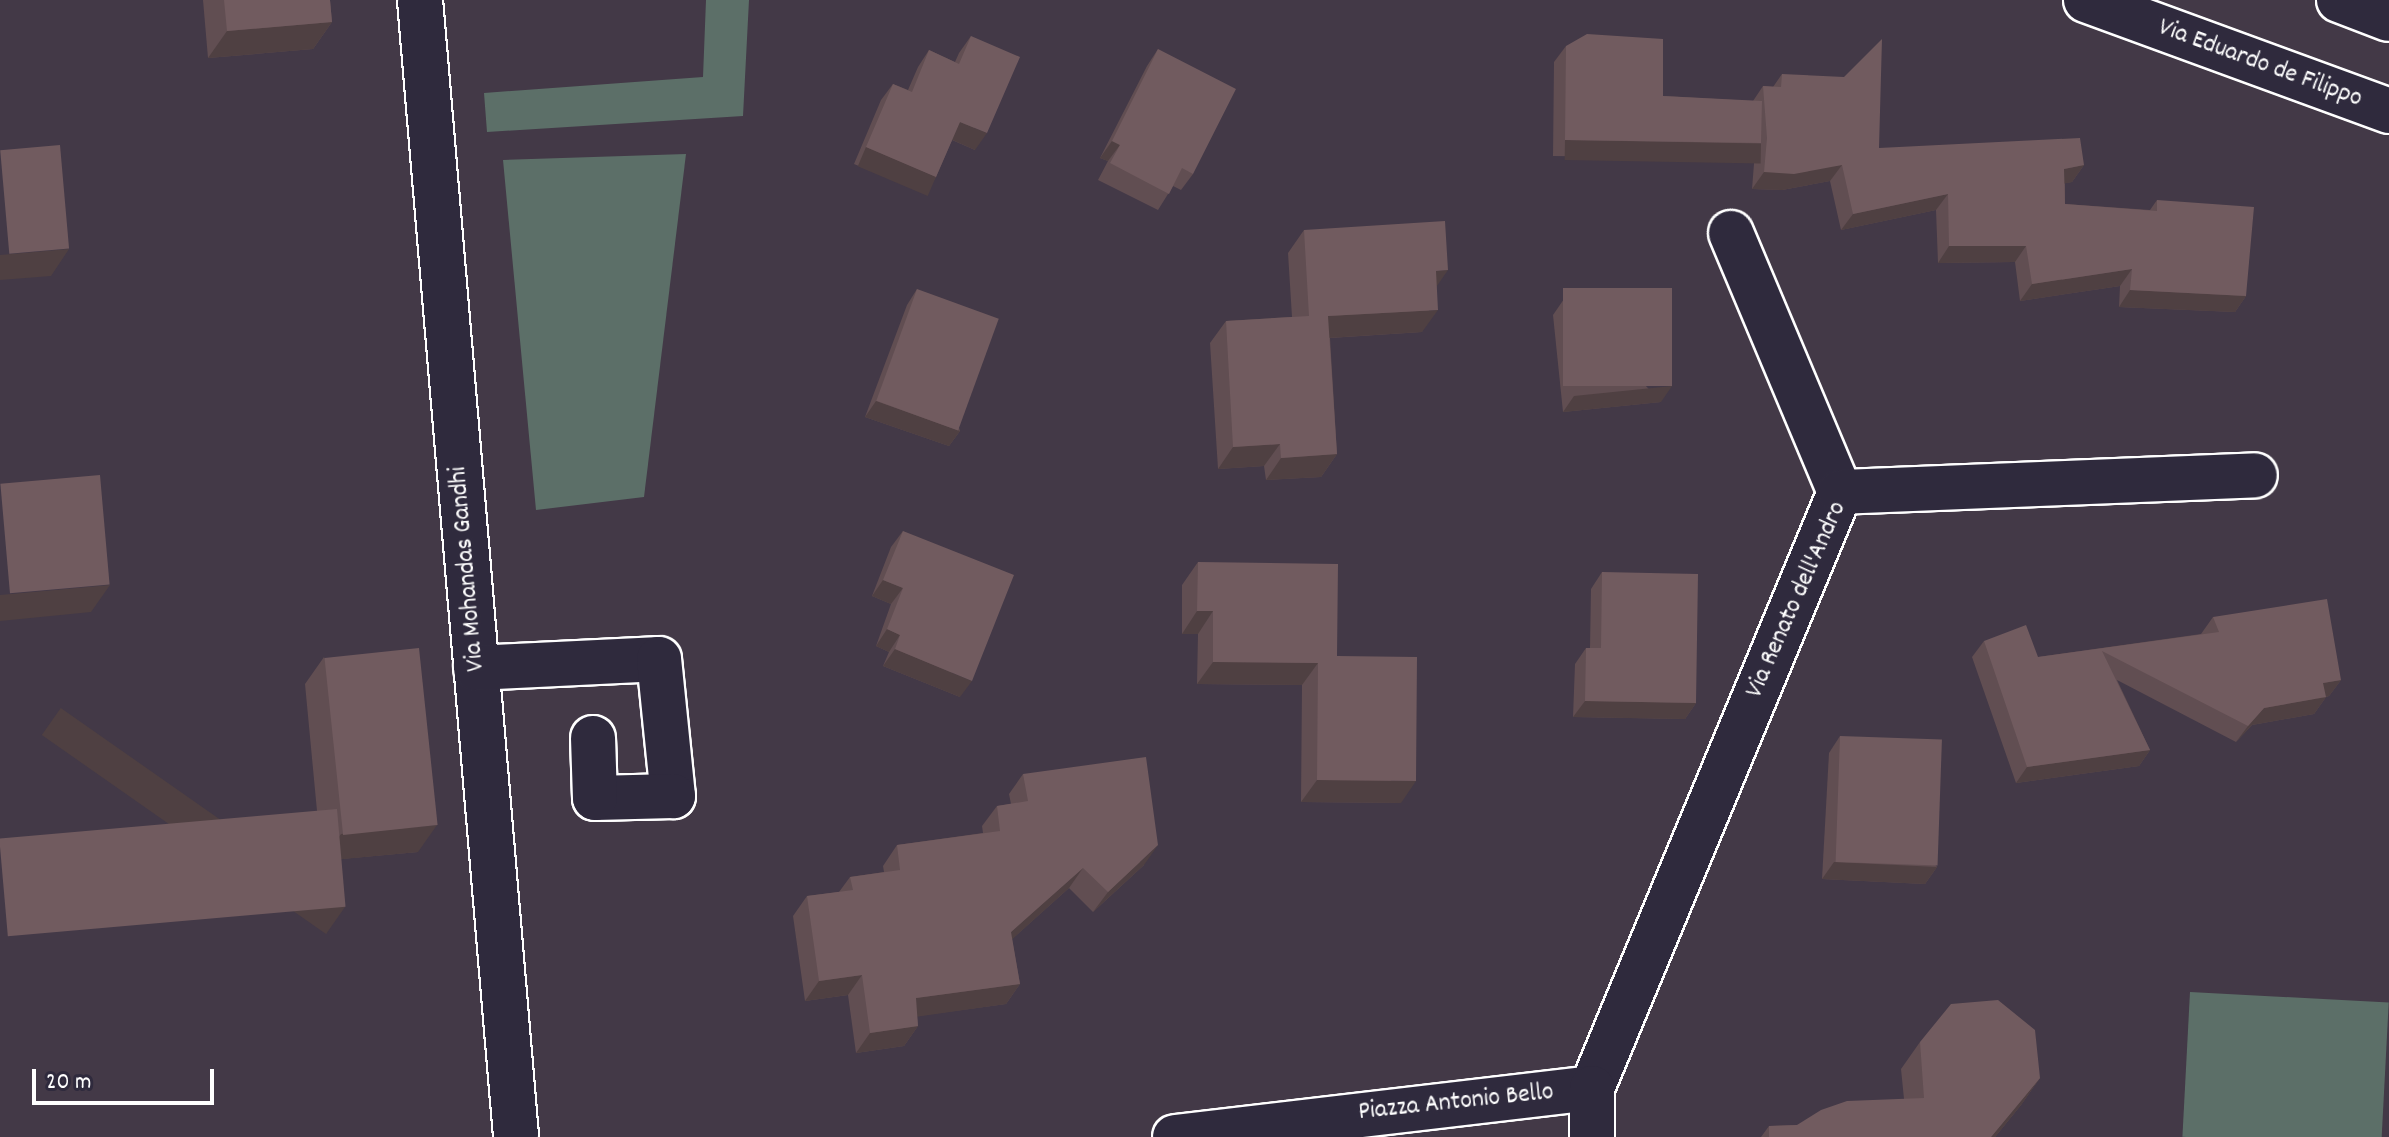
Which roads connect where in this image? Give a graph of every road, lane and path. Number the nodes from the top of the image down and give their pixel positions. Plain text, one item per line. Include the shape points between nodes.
1 (420, 0) edge
2 (2086, 0) edge
3 (2339, 0) edge
4 (2389, 19) edge
5 (2389, 111) edge
6 (1731, 233) dead end
7 (2255, 475) dead end
8 (1840, 492) junction
9 (476, 668) junction
10 (593, 738) dead end
11 (1592, 1088) junction
12 (516, 1137) edge
13 (1175, 1137) edge
14 (1592, 1137) edge

1 - 9 street, Via Mohandas Gandhi
2 - 5 street, Via Eduardo de Filippo
3 - 4 street
6 - 8 street
7 - 8 street, Via Renato dell'Andro
8 - 11 street, Via Renato dell'Andro
9 - 10 street via 659,659 673,796 595,798
9 - 12 street, Via Mohandas Gandhi
11 - 13 street, Piazza Antonio Bello
11 - 14 street, Piazza Antonio Bello

